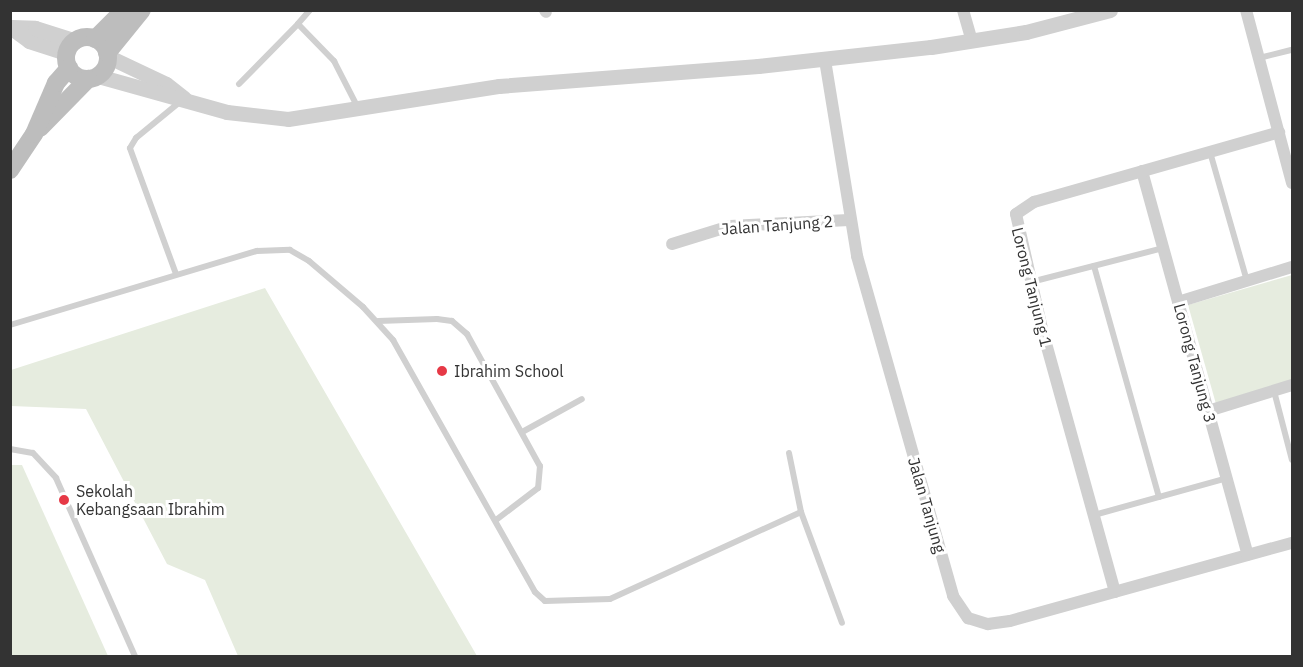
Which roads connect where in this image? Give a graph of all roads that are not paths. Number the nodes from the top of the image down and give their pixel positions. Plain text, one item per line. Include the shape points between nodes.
1 (124, 10) edge
2 (142, 10) edge
3 (310, 10) edge
4 (963, 10) edge
5 (1110, 10) edge
6 (1246, 10) edge
7 (298, 24) junction
8 (11, 27) edge
9 (972, 41) junction
10 (103, 49) junction
11 (1293, 50) edge
12 (70, 54) junction
13 (1259, 58) junction
14 (825, 60) junction
15 (93, 77) junction
16 (239, 84) dead end
17 (184, 98) junction
18 (357, 106) junction
19 (1279, 132) junction
20 (34, 134) junction
21 (1210, 152) junction
22 (10, 170) edge
23 (1142, 171) junction
24 (1293, 183) edge
25 (849, 220) junction
26 (672, 244) dead end
27 (1164, 248) junction
28 (1094, 266) junction
29 (1293, 267) edge
30 (176, 274) junction
31 (1247, 281) junction
32 (1031, 282) junction
33 (1179, 302) junction
34 (378, 321) junction
35 (10, 325) edge
36 (1293, 385) edge
37 (1274, 390) junction
38 (582, 399) dead end
39 (1208, 411) junction
40 (524, 431) junction
41 (10, 449) edge
42 (789, 453) dead end
43 (1293, 460) edge
44 (1228, 477) junction
45 (1159, 496) junction
46 (801, 512) junction
47 (1094, 514) junction
48 (496, 520) junction
49 (1293, 543) edge
50 (1248, 555) junction
51 (1115, 592) junction
52 (842, 622) dead end
53 (135, 657) edge

1 - 10 main road
2 - 10 main road
3 - 7 lane
4 - 9 street
5 - 9 street via 1026,32
6 - 13 street
7 - 16 lane
7 - 18 lane via 334,61
8 - 12 street via 29,41
9 - 14 street
10 - 12 main road
10 - 15 main road via 106,66
10 - 17 street
11 - 13 lane
12 - 15 main road via 77,76
12 - 20 main road
13 - 19 street
14 - 18 street via 498,86
14 - 25 street, Jalan Tanjung
15 - 17 street
15 - 20 main road
17 - 18 street via 227,112 269,119
17 - 30 lane via 130,147
19 - 21 street, Lorong Tanjung 1
19 - 24 street
20 - 22 main road
21 - 23 street, Lorong Tanjung 1
21 - 31 lane
23 - 27 street, Lorong Tanjung 3
23 - 32 street, Lorong Tanjung 1 via 1021,209 1016,221
25 - 26 street, Jalan Tanjung 2 via 730,226
25 - 51 street, Jalan Tanjung via 933,529 959,606 968,618 988,624
27 - 28 lane
27 - 33 street, Lorong Tanjung 3
28 - 32 lane
28 - 45 lane
29 - 31 street
30 - 34 lane via 257,250 290,250 309,261
30 - 35 lane
31 - 33 street
32 - 47 street, Lorong Tanjung 1
33 - 39 street, Lorong Tanjung 3
34 - 40 lane via 452,321 467,334
34 - 48 lane via 412,369
36 - 37 street
37 - 39 street
37 - 43 lane
38 - 40 lane
39 - 44 street, Lorong Tanjung 3
40 - 48 lane via 542,477 524,502
41 - 53 lane via 33,453 56,478
42 - 46 lane
44 - 45 lane
44 - 50 street, Lorong Tanjung 3
45 - 47 lane
46 - 48 lane via 610,599 589,601 540,599
46 - 52 lane
47 - 51 street, Lorong Tanjung 1
49 - 50 street, Jalan Tanjung
50 - 51 street, Jalan Tanjung

